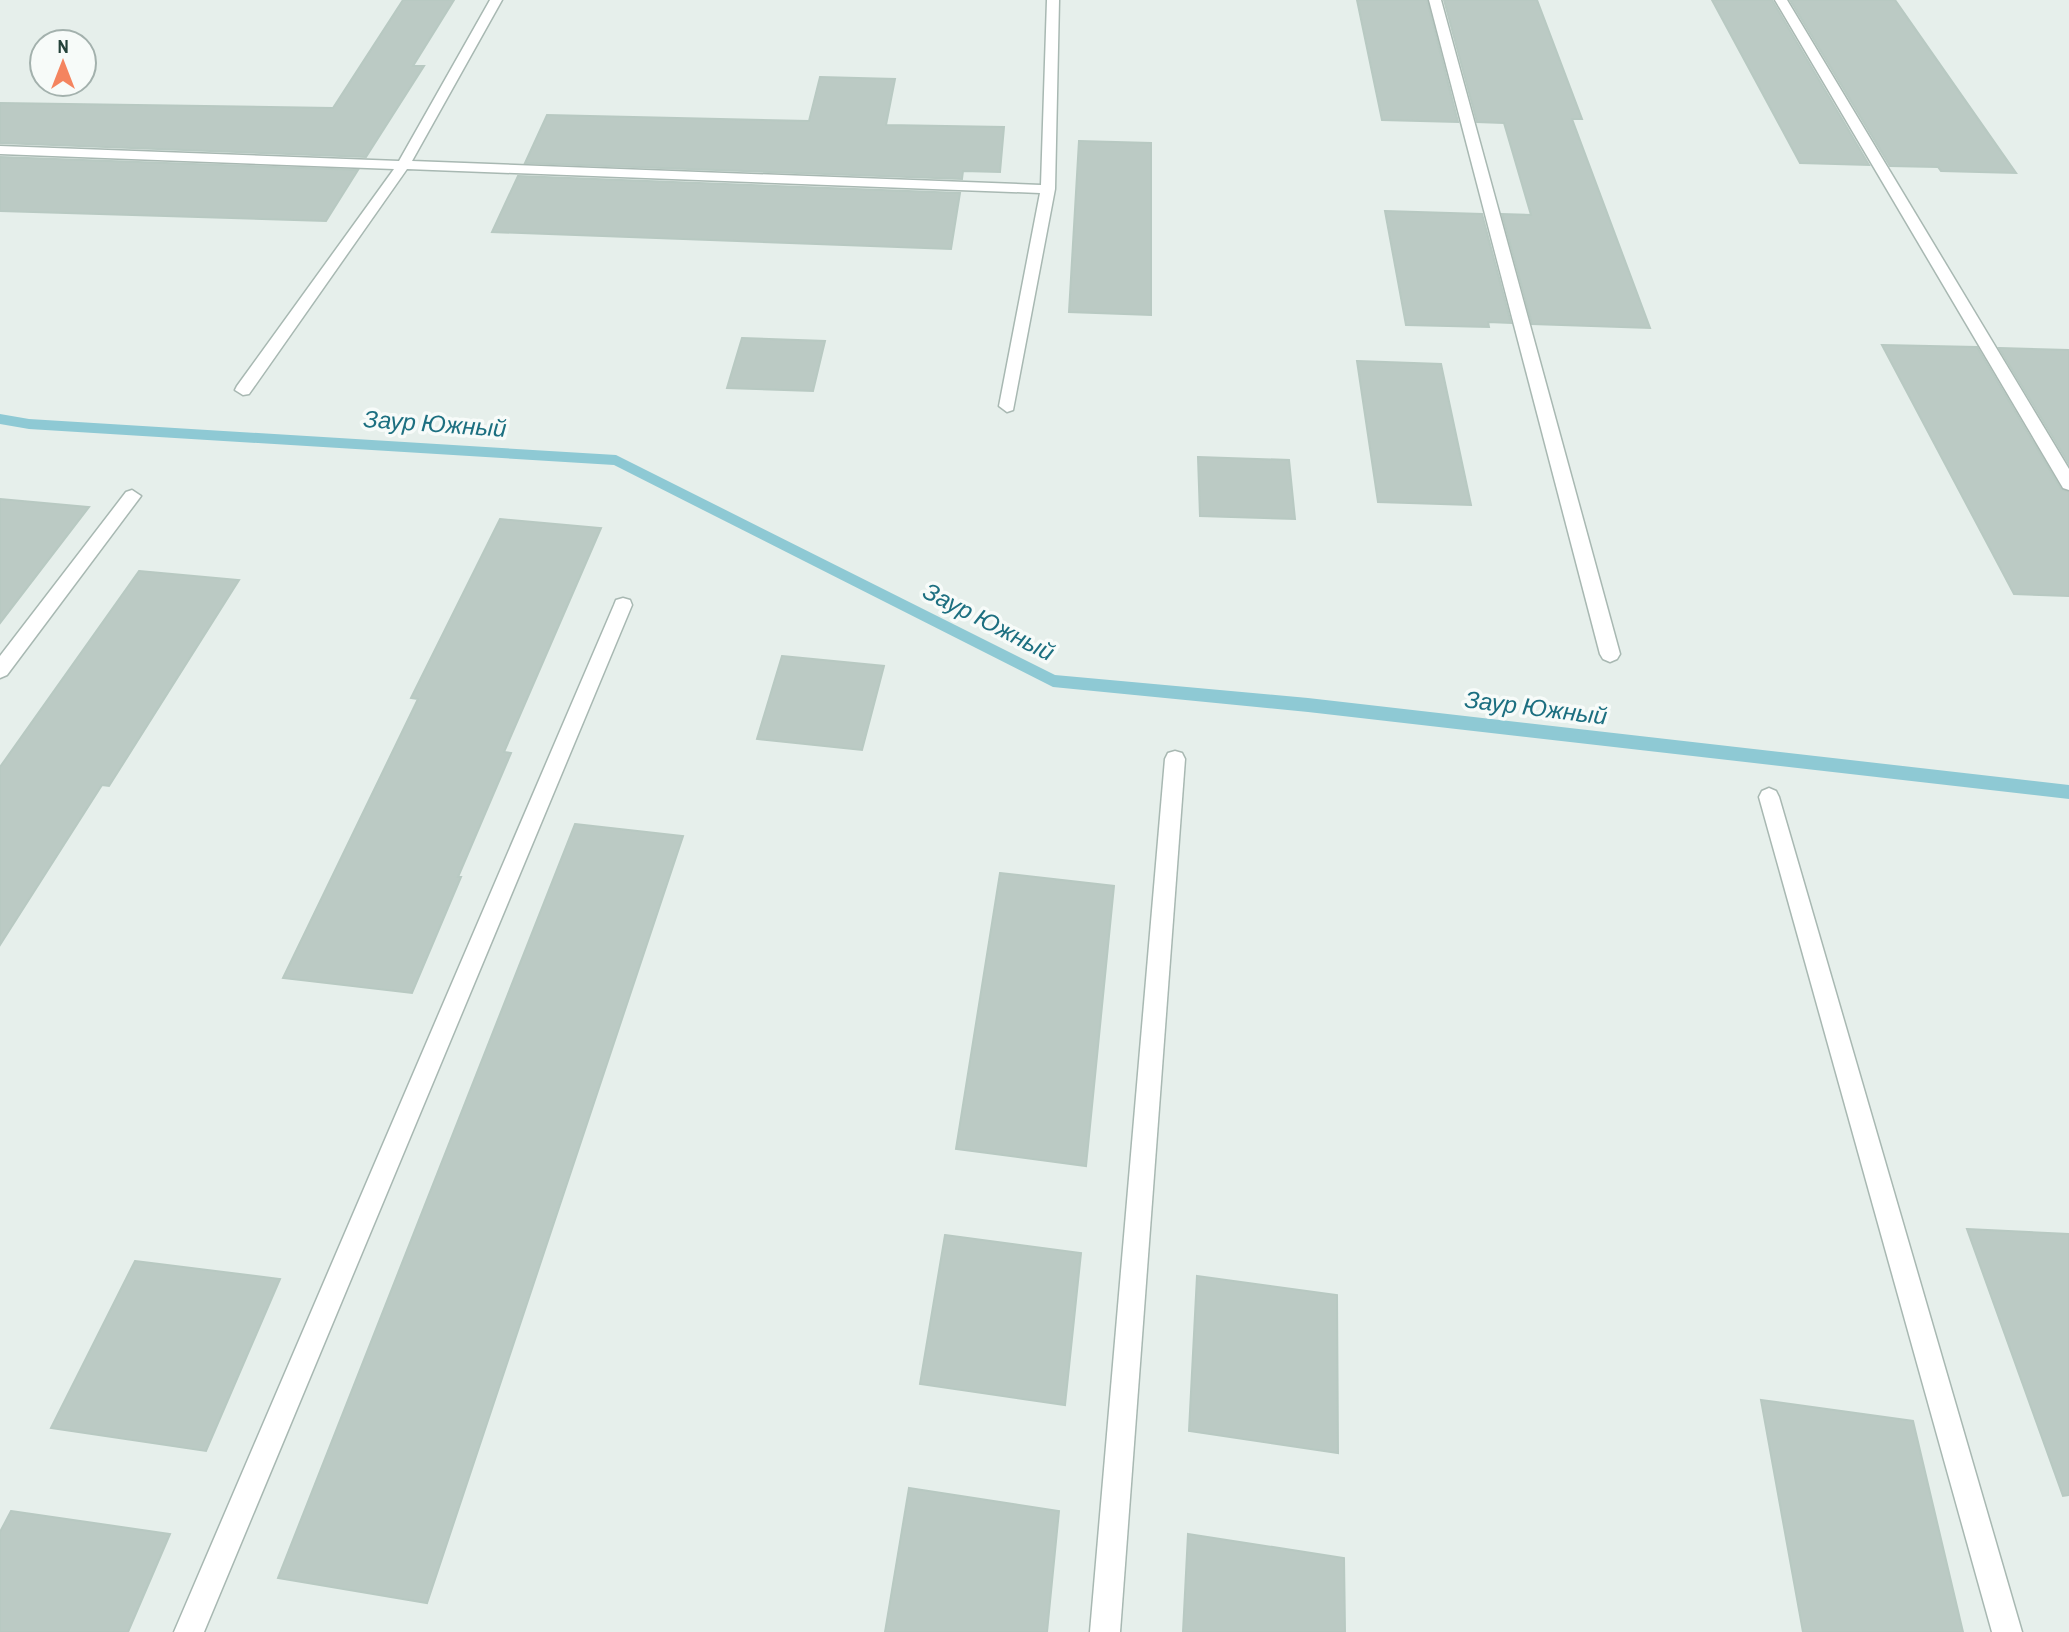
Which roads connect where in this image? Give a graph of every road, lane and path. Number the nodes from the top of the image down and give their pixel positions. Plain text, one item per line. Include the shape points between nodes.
1 (496, 0) edge
2 (1054, 0) edge
3 (1435, 0) edge
4 (1781, 0) edge
5 (0, 150) edge
6 (404, 164) junction
7 (1048, 189) junction
8 (243, 390) dead end
9 (1007, 406) dead end
10 (2069, 484) edge
11 (132, 496) dead end
12 (623, 606) dead end
13 (1610, 654) dead end
14 (0, 670) edge
15 (1175, 759) dead end
16 (1769, 797) dead end
17 (189, 1632) edge
18 (1105, 1632) edge
19 (2007, 1632) edge

1 - 6 street
2 - 7 street
3 - 13 street
4 - 10 street
5 - 6 street
6 - 7 street
6 - 8 street
7 - 9 street
11 - 14 street
12 - 17 street
15 - 18 street
16 - 19 street

